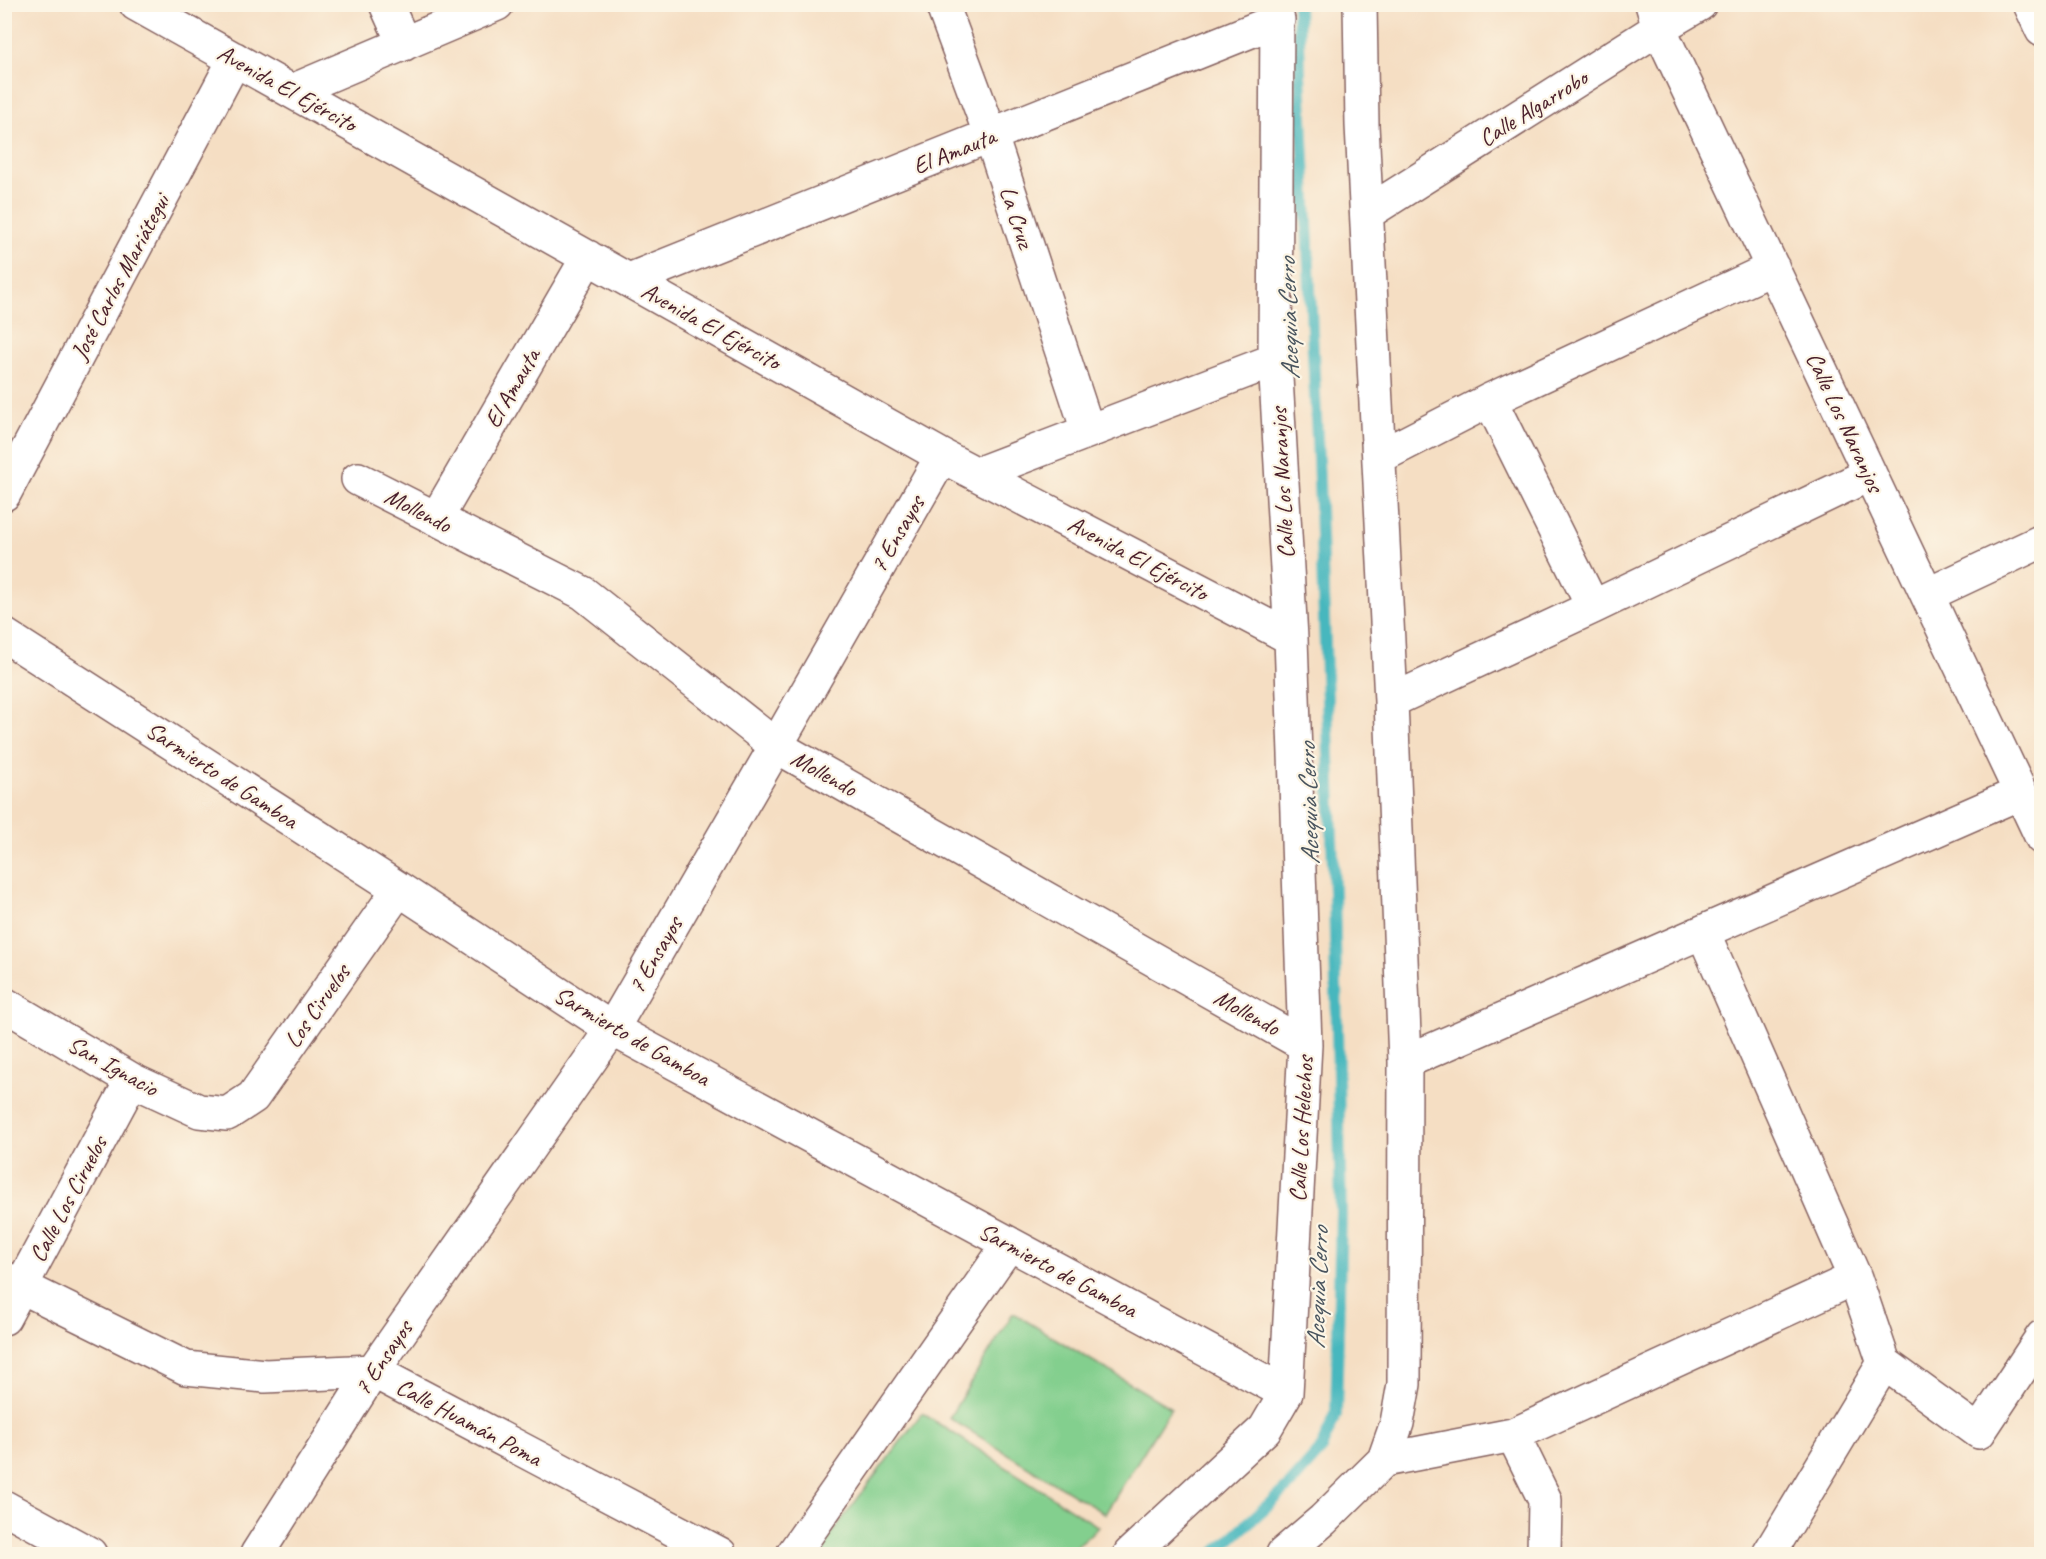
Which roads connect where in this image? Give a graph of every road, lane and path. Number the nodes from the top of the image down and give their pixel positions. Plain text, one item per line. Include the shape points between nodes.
1 (136, 4) edge
2 (386, 4) edge
3 (497, 4) edge
4 (942, 4) edge
5 (1360, 4) edge
6 (1700, 4) edge
7 (2030, 4) edge
8 (1277, 12) edge
9 (1655, 16) edge
10 (2042, 30) edge
11 (404, 44) junction
12 (235, 59) junction
13 (292, 91) junction
14 (991, 136) junction
15 (1367, 213) junction
16 (588, 257) junction
17 (1773, 268) junction
18 (629, 280) junction
19 (1275, 360) junction
20 (1490, 400) junction
21 (1088, 431) junction
22 (942, 456) junction
23 (1379, 457) junction
24 (977, 474) junction
25 (1869, 474) junction
26 (358, 479) dead end
27 (4, 494) edge
28 (436, 519) junction
29 (2042, 541) edge
30 (1927, 595) junction
31 (1593, 607) junction
32 (4, 635) edge
33 (1291, 638) junction
34 (1391, 701) junction
35 (776, 746) junction
36 (2020, 793) junction
37 (2042, 838) edge
38 (399, 889) junction
39 (1703, 932) junction
40 (4, 1004) edge
41 (612, 1029) junction
42 (1305, 1045) junction
43 (1405, 1062) junction
44 (132, 1080) junction
45 (227, 1114) joint
46 (1009, 1244) junction
47 (1855, 1278) junction
48 (13, 1283) edge
49 (4, 1318) edge
50 (2042, 1337) edge
51 (1884, 1363) junction
52 (373, 1371) junction
53 (1286, 1393) junction
54 (1513, 1435) junction
55 (1384, 1460) junction
56 (4, 1507) edge
57 (1323, 1520) junction
58 (90, 1554) edge
59 (257, 1554) edge
60 (720, 1554) edge
61 (793, 1554) edge
62 (1130, 1554) edge
63 (1282, 1554) edge
64 (1323, 1554) edge
65 (1544, 1554) edge
66 (1769, 1554) edge

1 - 12 street, Avenida El Ejército
2 - 11 street
3 - 11 street
4 - 14 street, La Cruz
5 - 15 street
6 - 9 street, Calle Algarrobo
7 - 10 street
8 - 14 street, El Amauta
8 - 19 street, Calle Los Naranjos
9 - 15 street, Calle Algarrobo
9 - 17 street, Calle Los Naranjos
11 - 13 street
12 - 13 street, Avenida El Ejército
12 - 27 street, José Carlos Mariátegui
13 - 16 street, Avenida El Ejército
14 - 18 street, El Amauta
14 - 21 street, La Cruz
15 - 23 street
16 - 18 street, Avenida El Ejército
16 - 28 street, El Amauta
17 - 20 street
17 - 25 street, Calle Los Naranjos
18 - 22 street, Avenida El Ejército
19 - 21 street
19 - 33 street, Calle Los Naranjos
20 - 23 street
20 - 31 street
21 - 24 street
22 - 24 street, Avenida El Ejército
22 - 35 street, 7 Ensayos
23 - 34 street
24 - 33 street, Avenida El Ejército
25 - 30 street, Calle Los Naranjos
25 - 31 street
26 - 28 street, Mollendo
28 - 35 street, Mollendo via 583,593
29 - 30 street
30 - 36 street, Calle Los Naranjos
31 - 34 street
32 - 38 street, Sarmierto de Gamboa
33 - 42 street, Calle Los Helechos
34 - 43 street
35 - 41 street, 7 Ensayos
35 - 42 street, Mollendo
36 - 37 street, Calle Los Naranjos
36 - 39 street
38 - 41 street, Sarmierto de Gamboa
38 - 45 street, Los Ciruelos via 253,1097
39 - 43 street
39 - 47 street
40 - 44 street, San Ignacio
41 - 46 street, Sarmierto de Gamboa
41 - 52 street, 7 Ensayos
42 - 53 street, Calle Los Helechos
43 - 55 street via 1404,1384 1397,1423
44 - 45 street, San Ignacio via 199,1111
44 - 48 street, Calle Los Ciruelos
46 - 53 street, Sarmierto de Gamboa
46 - 61 street
47 - 51 street
47 - 54 street
48 - 49 street, Calle Los Ciruelos
48 - 52 street, Calle Huamán Poma via 186,1368 266,1376
50 - 51 street via 1979,1432
51 - 66 street
52 - 59 street, 7 Ensayos
52 - 60 street, Calle Huamán Poma
53 - 62 street, Calle Los Helechos via 1265,1429
54 - 55 street
54 - 65 street via 1545,1500
55 - 57 street
56 - 58 street
57 - 63 street
57 - 64 street

